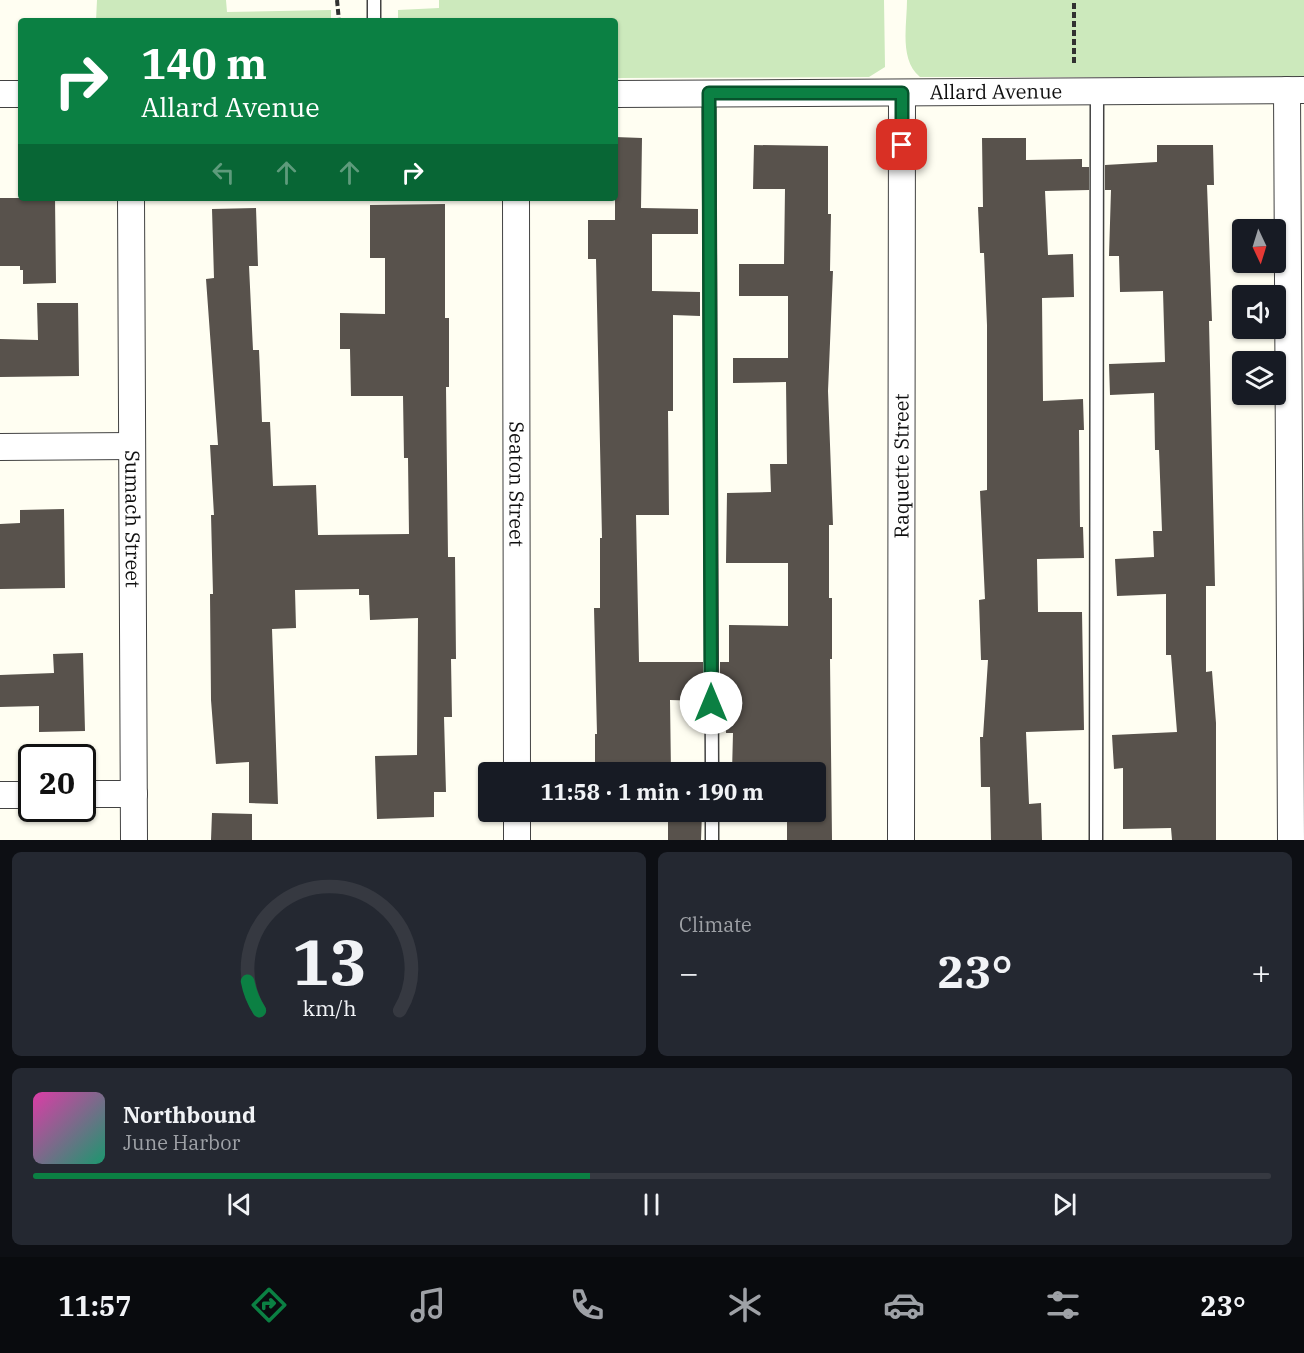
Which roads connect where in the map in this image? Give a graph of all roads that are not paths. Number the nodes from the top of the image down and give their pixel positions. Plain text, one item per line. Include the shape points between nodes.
1 (374, 0) edge
2 (374, 18) edge
3 (1295, 90) edge
4 (1097, 92) junction
5 (709, 93) junction
6 (902, 93) junction
7 (0, 94) edge
8 (18, 94) edge
9 (618, 94) edge
10 (131, 201) edge
11 (516, 201) edge
12 (132, 446) junction
13 (0, 447) edge
14 (517, 762) edge
15 (712, 762) edge
16 (96, 794) edge
17 (134, 794) junction
18 (0, 795) edge
19 (18, 795) edge
20 (517, 822) edge
21 (712, 822) edge
22 (134, 840) edge
23 (517, 840) edge
24 (712, 840) edge
25 (901, 840) edge
26 (1096, 840) edge
27 (1291, 840) edge

1 - 2 lane
3 - 4 street, Allard Avenue
3 - 27 street
4 - 6 street, Allard Avenue
4 - 26 lane
5 - 6 street, Allard Avenue
5 - 9 street, Allard Avenue
5 - 15 lane
6 - 25 street, Raquette Street
7 - 8 street
10 - 12 street, Sumach Street
11 - 14 street, Seaton Street
12 - 13 street
12 - 17 street, Sumach Street
16 - 17 street
17 - 22 street, Sumach Street
18 - 19 street
20 - 23 street
21 - 24 lane

